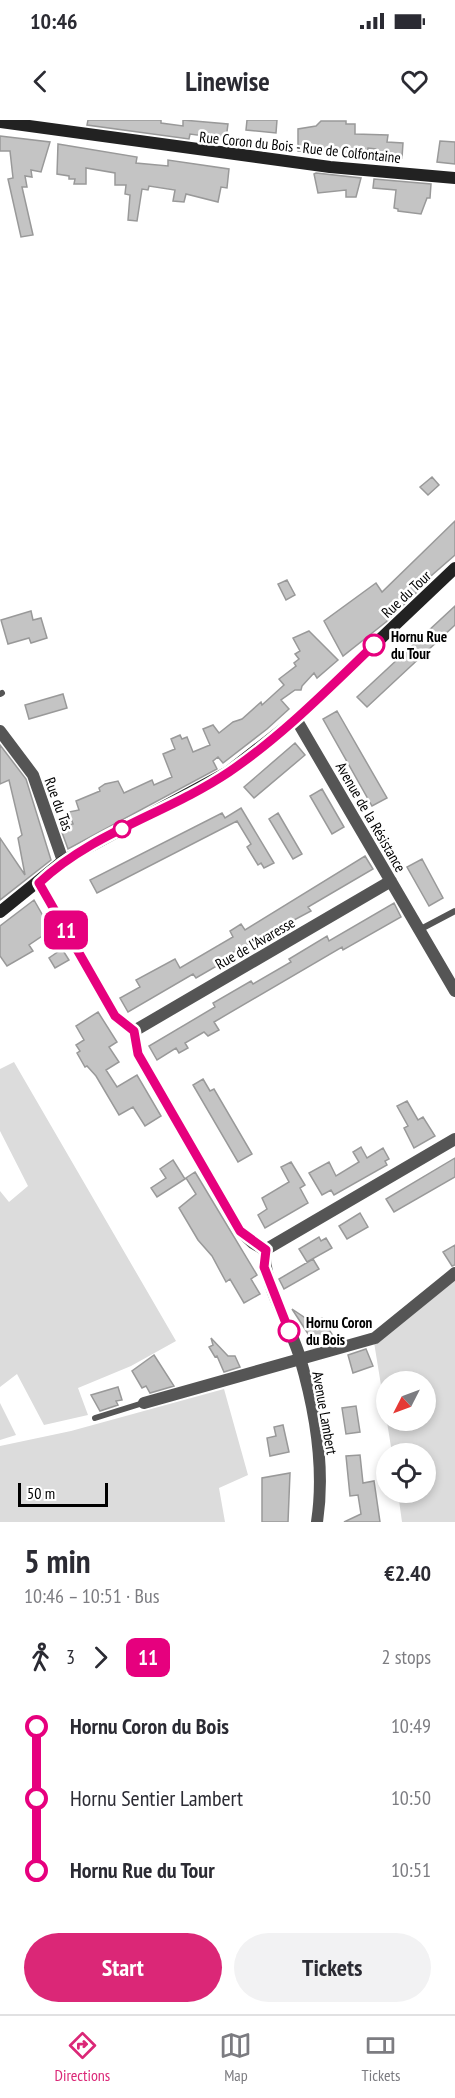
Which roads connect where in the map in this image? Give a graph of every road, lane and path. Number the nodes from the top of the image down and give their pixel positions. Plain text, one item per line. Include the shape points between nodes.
1 (0, 122) edge
2 (455, 178) edge
3 (455, 568) edge
4 (296, 719) junction
5 (0, 731) edge
6 (63, 861) junction
7 (391, 881) junction
8 (39, 883) junction
9 (455, 911) edge
10 (0, 912) edge
11 (419, 930) junction
12 (455, 991) edge
13 (134, 1031) junction
14 (455, 1139) edge
15 (266, 1250) junction
16 (455, 1273) edge
17 (300, 1358) junction
18 (144, 1403) joint
19 (95, 1418) dead end
20 (317, 1522) edge

1 - 2 street, Rue Coron du Bois - Rue de Colfontaine via 318,165
3 - 4 street, Rue du Tour
4 - 6 street, Rue du Tour via 228,772
4 - 7 street, Avenue de la Résistance
5 - 6 street, Rue du Tas via 33,776
6 - 8 street, Rue du Tour
7 - 11 street, Avenue de la Résistance
7 - 13 street, Rue de l'Avaresse
8 - 10 street, Rue du Tour
8 - 13 street via 115,1016
9 - 11 lane
11 - 12 street, Avenue de la Résistance
13 - 15 street via 138,1054 240,1231
14 - 15 street
15 - 17 street, Avenue Lambert via 264,1267
16 - 17 street via 375,1338
17 - 18 street
17 - 20 street, Avenue Lambert via 319,1457
18 - 19 lane

